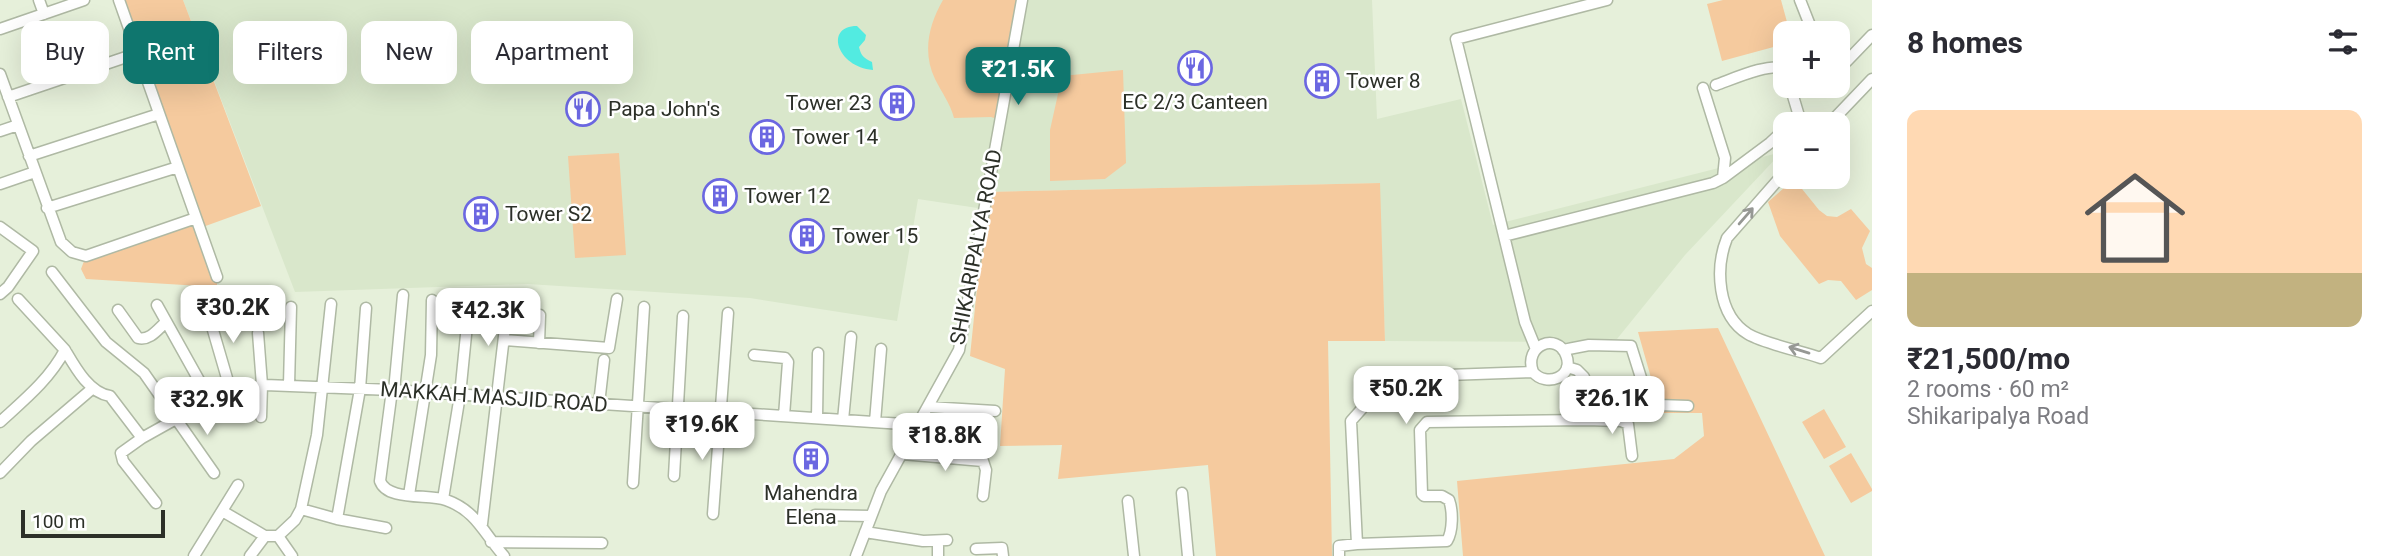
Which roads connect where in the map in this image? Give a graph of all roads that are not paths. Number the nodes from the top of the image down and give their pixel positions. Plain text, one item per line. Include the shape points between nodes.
1 (40, 0) edge
2 (84, 0) edge
3 (119, 0) edge
4 (1022, 0) edge
5 (1607, 0) edge
6 (1800, 0) edge
7 (44, 14) junction
8 (127, 21) edge
9 (1808, 21) edge
10 (0, 29) edge
11 (1872, 35) edge
12 (123, 58) edge
13 (1850, 58) edge
14 (1773, 67) edge
15 (1872, 79) edge
16 (1, 80) edge
17 (149, 84) edge
18 (1716, 85) dead end
19 (1703, 88) dead end
20 (8, 97) junction
21 (1840, 112) edge
22 (159, 114) junction
23 (18, 125) junction
24 (0, 131) edge
25 (1773, 141) edge
26 (29, 156) junction
27 (178, 167) junction
28 (35, 173) junction
29 (1723, 178) junction
30 (0, 184) edge
31 (1773, 186) edge
32 (47, 208) junction
33 (197, 218) junction
34 (0, 227) edge
35 (1504, 236) junction
36 (52, 272) dead end
37 (217, 277) dead end
38 (0, 294) edge
39 (403, 295) dead end
40 (18, 299) dead end
41 (617, 299) dead end
42 (432, 300) dead end
43 (331, 304) dead end
44 (157, 305) dead end
45 (206, 306) dead end
46 (292, 307) dead end
47 (644, 307) dead end
48 (366, 308) dead end
49 (118, 310) dead end
50 (1872, 311) edge
51 (728, 313) dead end
52 (468, 315) dead end
53 (683, 316) dead end
54 (166, 322) junction
55 (258, 333) dead end
56 (850, 337) dead end
57 (504, 341) junction
58 (539, 343) junction
59 (1536, 348) junction
60 (881, 349) dead end
61 (1563, 350) junction
62 (65, 351) junction
63 (818, 353) dead end
64 (754, 355) dead end
65 (604, 360) dead end
66 (1567, 367) junction
67 (1533, 372) junction
68 (262, 385) junction
69 (289, 385) junction
70 (323, 386) junction
71 (93, 388) junction
72 (360, 388) junction
73 (393, 391) junction
74 (231, 392) junction
75 (425, 393) junction
76 (460, 395) junction
77 (498, 397) junction
78 (210, 400) junction
79 (599, 404) junction
80 (1688, 406) dead end
81 (639, 407) junction
82 (928, 407) junction
83 (676, 409) junction
84 (995, 411) dead end
85 (722, 412) junction
86 (784, 416) junction
87 (261, 417) dead end
88 (817, 418) junction
89 (175, 420) junction
90 (843, 420) junction
91 (1586, 420) junction
92 (0, 422) edge
93 (874, 422) junction
94 (916, 428) junction
95 (957, 430) dead end
96 (142, 438) junction
97 (902, 454) junction
98 (1632, 456) dead end
99 (214, 472) dead end
100 (0, 473) edge
101 (674, 476) dead end
102 (633, 483) dead end
103 (238, 485) dead end
104 (1182, 493) dead end
105 (409, 495) junction
106 (983, 496) dead end
107 (443, 499) junction
108 (1128, 501) dead end
109 (156, 503) dead end
110 (301, 509) junction
111 (222, 511) junction
112 (713, 514) dead end
113 (815, 515) dead end
114 (872, 516) junction
115 (337, 519) junction
116 (482, 524) junction
117 (386, 528) dead end
118 (865, 532) junction
119 (265, 536) junction
120 (278, 536) junction
121 (491, 542) junction
122 (602, 543) dead end
123 (1357, 544) junction
124 (976, 549) dead end
125 (194, 556) edge
126 (250, 556) edge
127 (292, 556) edge
128 (504, 556) edge
129 (856, 556) edge
130 (938, 556) edge
131 (1003, 556) edge
132 (1134, 556) edge
133 (1188, 556) edge
134 (1339, 556) edge

1 - 7 street
2 - 7 street
3 - 8 street
4 - 82 street, SHIKARIPALYA ROAD via 958,350
5 - 35 street via 1456,39
6 - 9 street
7 - 10 street
11 - 13 street
12 - 20 street
14 - 18 street
15 - 21 street
16 - 20 street
17 - 22 street
19 - 29 street via 1726,158
20 - 23 street
22 - 26 street
22 - 27 street
23 - 24 street
23 - 26 street
25 - 29 street
26 - 28 street
27 - 32 street
27 - 33 street
28 - 30 street
28 - 32 street
29 - 35 street
50 -> 31 street via 1821,358 1750,335 1731,317 1720,277 1723,247
32 - 33 street via 61,242 86,256
33 - 37 street
34 - 38 street via 33,251
35 - 59 street
36 - 89 street via 106,342 144,373
39 - 73 street
40 - 62 street
41 - 58 street via 609,348
42 - 75 street
43 - 70 street
44 - 54 street
45 - 74 street
46 - 69 street
47 - 81 street
48 - 72 street
49 - 54 street via 138,338 148,338
51 - 85 street
52 - 76 street
53 - 83 street
54 - 78 street
55 - 68 street
56 - 90 street
57 - 58 street
57 - 58 street via 507,307 540,315
57 - 77 street
59 - 61 street via 1553,344
59 - 67 street via 1530,359
60 - 93 street
61 - 66 street
61 - 80 street via 1631,346 1648,400
62 - 71 street
62 - 92 street via 43,382
63 - 88 street
64 - 86 street via 788,362
65 - 79 street
66 - 67 street via 1555,380 1542,380
66 - 91 street via 1584,377
67 - 123 street via 1390,377 1351,421
68 - 69 street, MAKKAH MASJID ROAD
68 - 74 street, MAKKAH MASJID ROAD
68 - 87 street
69 - 70 street, MAKKAH MASJID ROAD
70 - 72 street, MAKKAH MASJID ROAD
70 - 110 street
71 - 96 street via 110,396
71 - 100 street
72 - 73 street, MAKKAH MASJID ROAD
72 - 115 street
73 - 75 street, MAKKAH MASJID ROAD
73 - 105 street via 380,481 387,491
74 - 78 street, MAKKAH MASJID ROAD
75 - 76 street, MAKKAH MASJID ROAD
75 - 105 street
76 - 77 street, MAKKAH MASJID ROAD
76 - 107 street
77 - 79 street, MAKKAH MASJID ROAD
77 - 116 street
78 - 89 street, MAKKAH MASJID ROAD
79 - 81 street, MAKKAH MASJID ROAD
81 - 83 street, MAKKAH MASJID ROAD
81 - 102 street
82 - 84 street
82 - 94 street, SHIKARIPALYA ROAD
83 - 85 street, MAKKAH MASJID ROAD
83 - 101 street
85 - 86 street, MAKKAH MASJID ROAD
85 - 112 street
86 - 88 street, MAKKAH MASJID ROAD
88 - 90 street, MAKKAH MASJID ROAD
89 - 96 street, MAKKAH MASJID ROAD
89 - 99 street
90 - 93 street, MAKKAH MASJID ROAD
91 - 98 street via 1628,424
91 - 123 street via 1427,422 1420,430 1422,494 1449,500 1449,538 1444,542
93 - 94 street, MAKKAH MASJID ROAD
94 - 95 street, MAKKAH MASJID ROAD
94 - 97 street, SHIKARIPALYA ROAD
96 - 109 street via 121,453
97 - 106 street via 983,461
97 - 114 street, SHIKARIPALYA ROAD
103 - 111 street
104 - 133 street
105 - 107 street
107 - 116 street
108 - 132 street
110 - 115 street
110 - 120 street
111 - 119 street
111 - 125 street
113 - 114 street
114 - 118 street, SHIKARIPALYA ROAD
115 - 117 street
116 - 121 street
118 - 129 street, SHIKARIPALYA ROAD
118 - 130 street via 942,540
119 - 120 street
119 - 126 street
120 - 127 street
121 - 122 street
121 - 128 street
123 - 134 street via 1339,546
124 - 131 street via 1002,548

